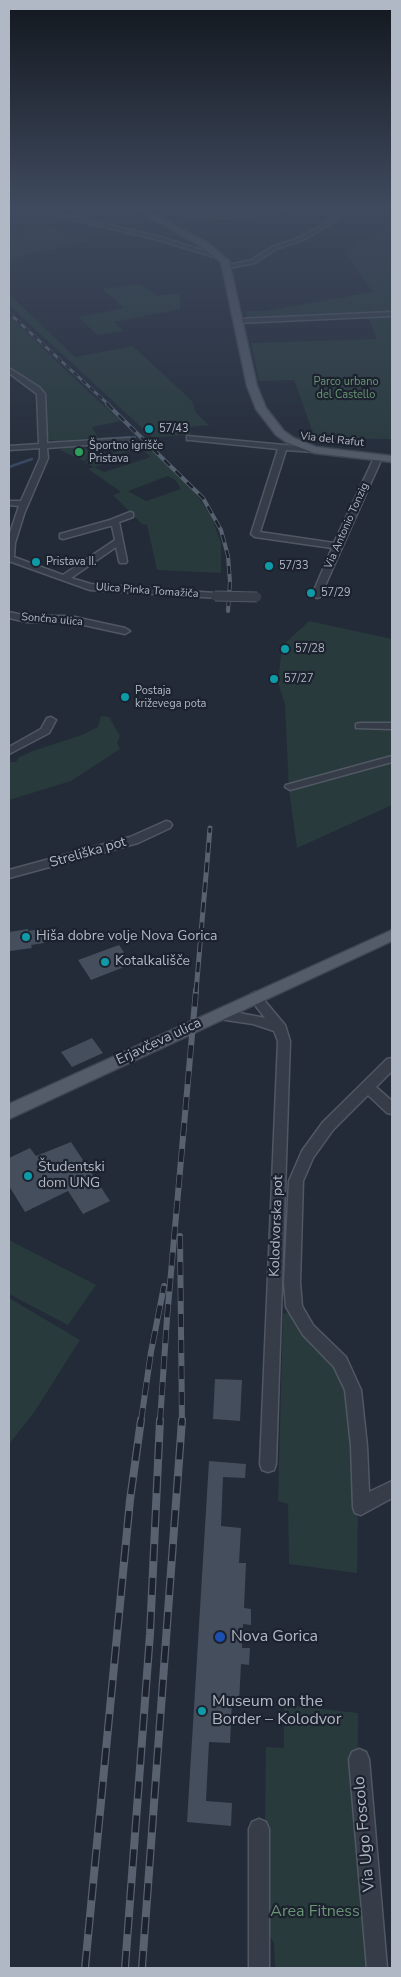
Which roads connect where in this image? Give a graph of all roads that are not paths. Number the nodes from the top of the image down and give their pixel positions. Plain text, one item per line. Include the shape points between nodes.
1 (234, 300) edge
2 (392, 314) edge
3 (238, 320) junction
4 (9, 370) edge
5 (280, 433) junction
6 (190, 438) dead end
7 (129, 440) dead end
8 (42, 446) junction
9 (269, 446) junction
10 (9, 448) edge
11 (283, 448) junction
12 (314, 450) junction
13 (378, 458) junction
14 (392, 459) edge
15 (9, 503) edge
16 (25, 504) junction
17 (130, 515) dead end
18 (114, 523) junction
19 (63, 536) dead end
20 (120, 540) junction
21 (337, 546) junction
22 (123, 561) dead end
23 (12, 564) edge
24 (65, 578) junction
25 (317, 595) dead end
26 (257, 597) dead end
27 (9, 615) edge
28 (125, 631) dead end
29 (51, 720) dead end
30 (360, 726) dead end
31 (392, 726) edge
32 (9, 751) edge
33 (392, 759) edge
34 (290, 787) dead end
35 (166, 825) dead end
36 (9, 874) edge
37 (392, 935) edge
38 (255, 997) junction
39 (220, 1014) junction
40 (280, 1028) junction
41 (392, 1063) edge
42 (368, 1087) junction
43 (392, 1109) edge
44 (9, 1112) edge
45 (268, 1464) dead end
46 (392, 1489) edge
47 (359, 1759) dead end
48 (259, 1828) dead end
49 (259, 1968) edge
50 (377, 1968) edge

1 - 3 main road
2 - 3 street
3 - 5 main road via 252,386 261,409
4 - 8 street, Ulica Pinka Tomažiča via 41,394
5 - 9 street, Via del Rafut
5 - 12 main road
6 - 9 street, Via del Rafut
7 - 8 street
8 - 10 street
8 - 16 street, Ulica Pinka Tomažiča via 44,458
9 - 11 street, Via del Rafut
11 - 12 street, Via del Rafut
11 - 21 street via 255,534
12 - 13 main road, Via del Rafut
13 - 14 main road, Via del Rafut
13 - 21 street, Via Antonio Tonzig
15 - 16 street
16 - 23 street, Ulica Pinka Tomažiča via 11,543
17 - 18 street via 114,520
18 - 19 street
18 - 20 street
20 - 22 street
20 - 24 street
21 - 25 street, Via Antonio Tonzig
23 - 24 street, Ulica Pinka Tomažiča
24 - 26 street, Ulica Pinka Tomažiča, bridge via 90,587
27 - 28 street, Sončna ulica via 27,619 70,619
29 - 32 street via 45,731
30 - 31 street
33 - 34 street
35 - 36 street, Streliška pot via 134,840
37 - 38 main road, Erjavčeva ulica
38 - 39 main road, Erjavčeva ulica
38 - 40 street
39 - 40 street via 253,1018
39 - 44 main road, Erjavčeva ulica
40 - 45 street, Kolodvorska pot via 284,1041
41 - 42 street
42 - 43 street
42 - 46 street via 328,1126 306,1155 296,1181 292,1282 294,1308 308,1330 340,1362 353,1390 361,1507
47 - 50 street, Via Ugo Foscolo
48 - 49 street

